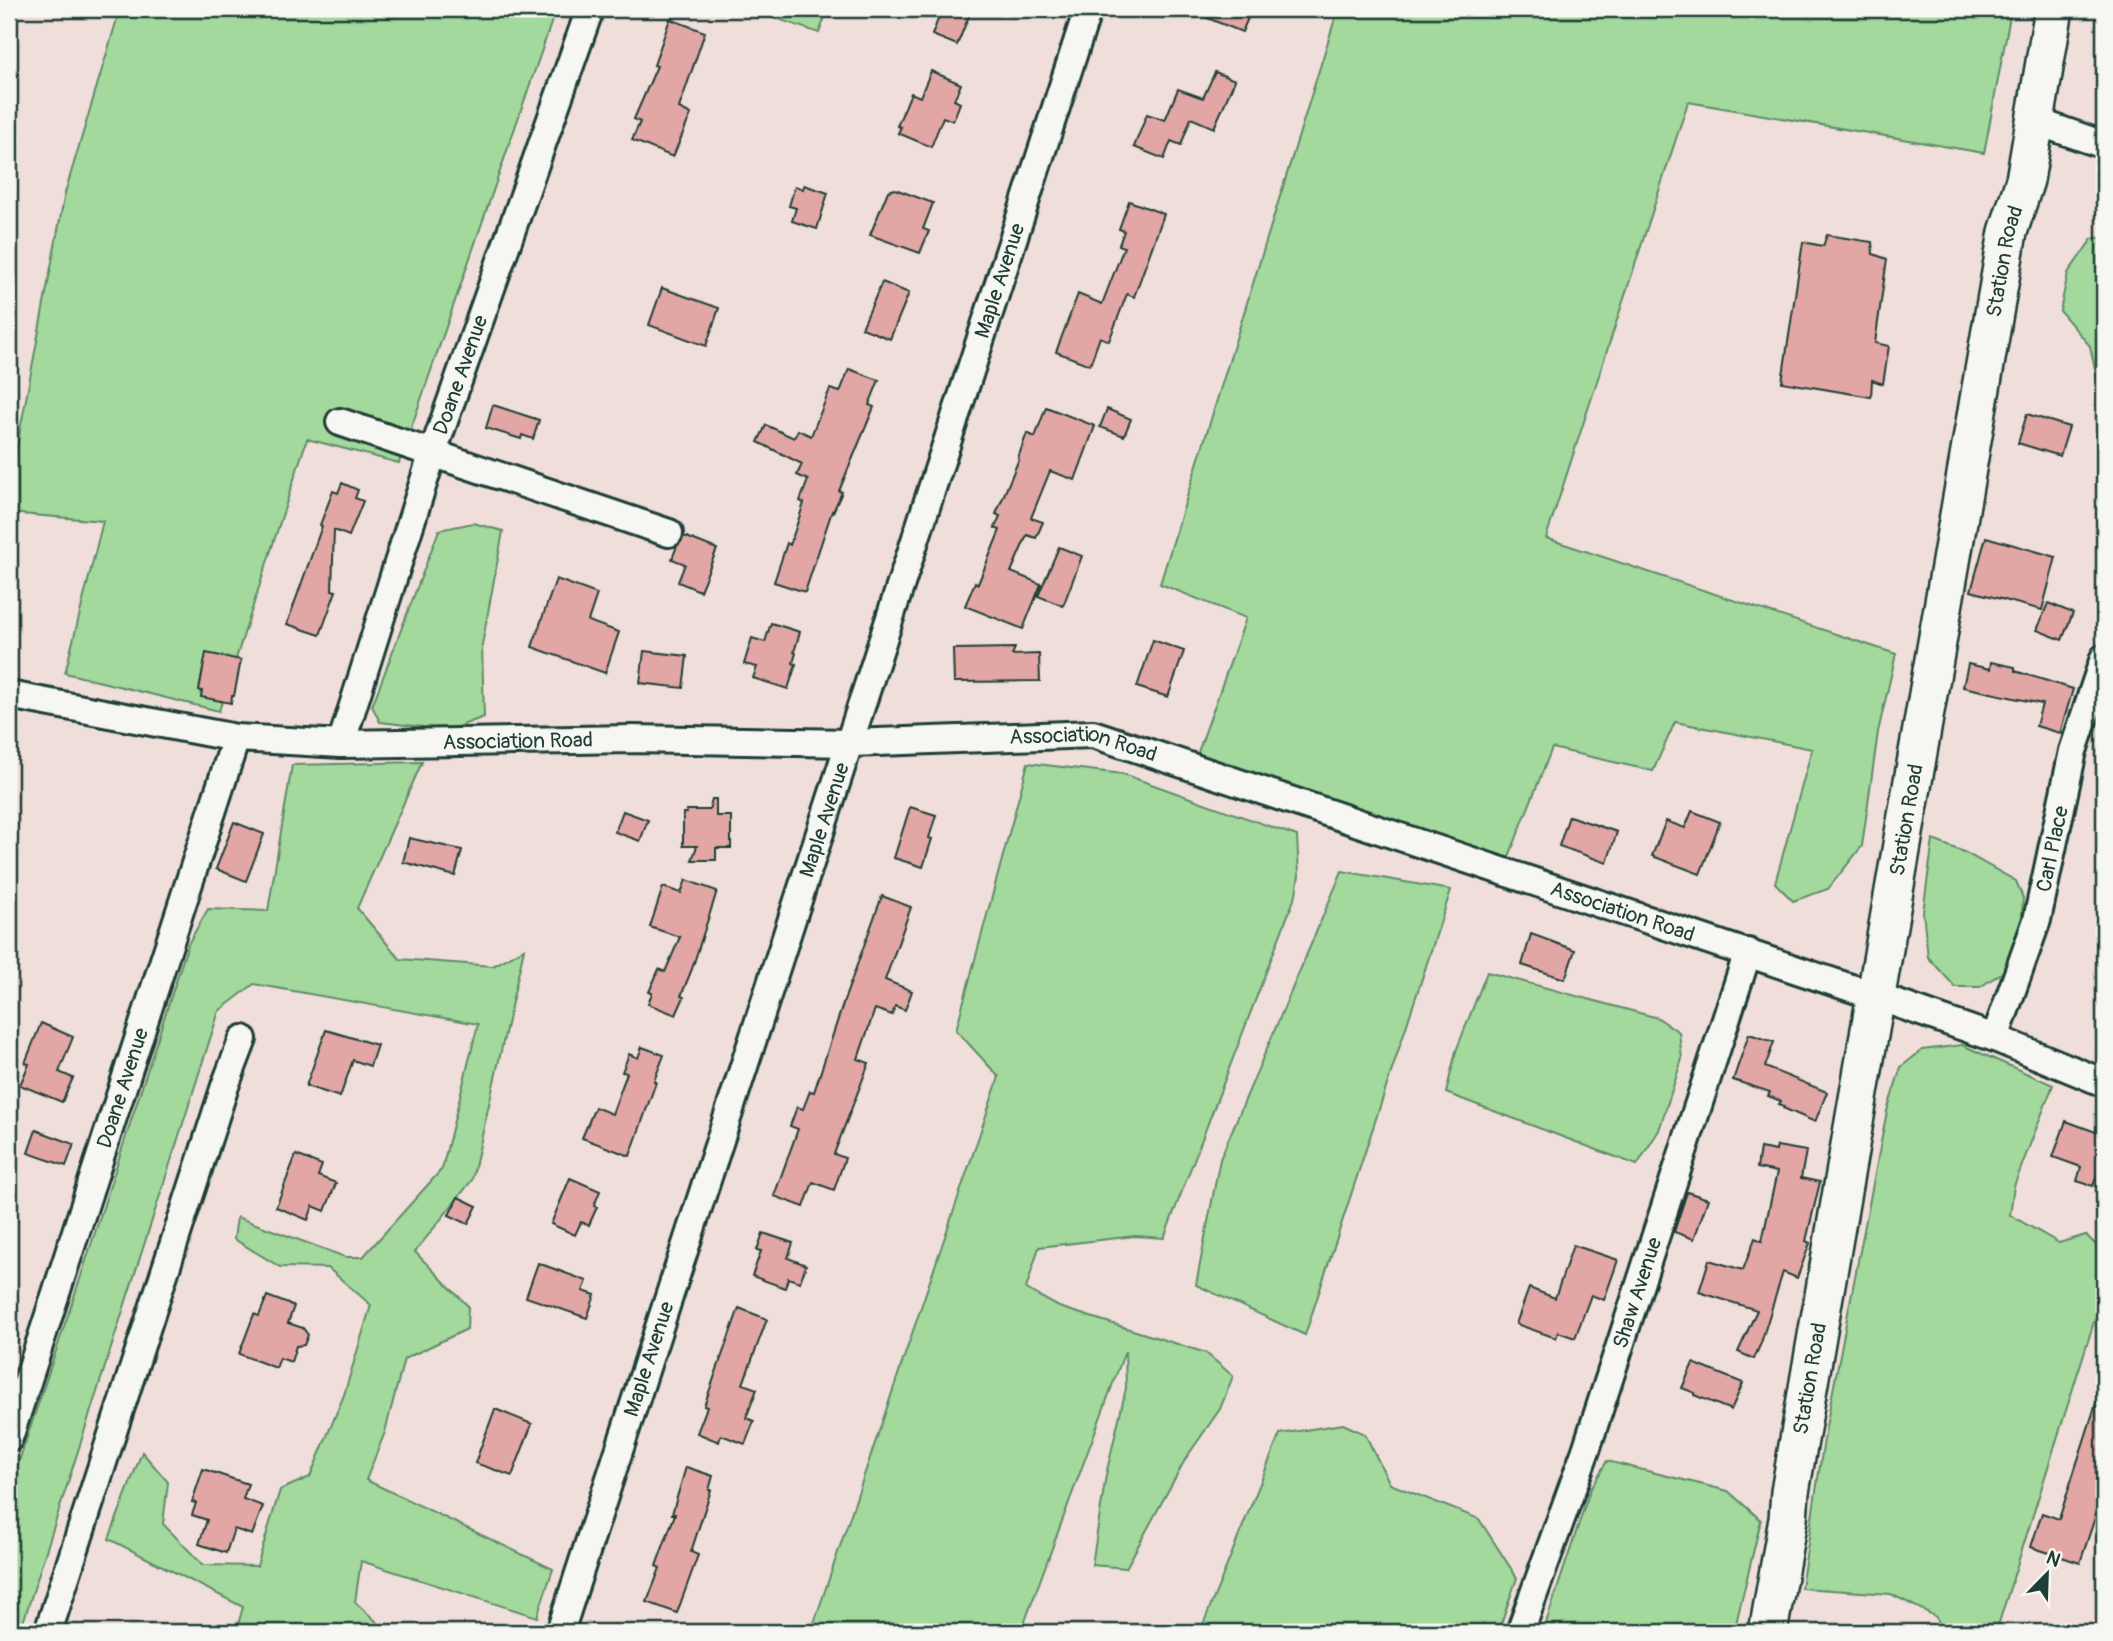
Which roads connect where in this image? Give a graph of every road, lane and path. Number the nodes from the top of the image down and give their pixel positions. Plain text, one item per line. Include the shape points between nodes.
1 (590, 9) edge
2 (1088, 9) edge
3 (2054, 9) edge
4 (2035, 121) junction
5 (2104, 145) edge
6 (340, 422) dead end
7 (433, 452) junction
8 (669, 533) dead end
9 (2104, 658) edge
10 (10, 702) edge
11 (236, 738) junction
12 (851, 743) junction
13 (341, 744) junction
14 (1748, 952) junction
15 (1875, 996) junction
16 (1996, 1038) junction
17 (243, 1039) dead end
18 (2104, 1083) edge
19 (9, 1438) edge
20 (48, 1632) edge
21 (560, 1632) edge
22 (1520, 1632) edge
23 (1768, 1632) edge

1 - 7 street, Doane Avenue
2 - 12 street, Maple Avenue
3 - 4 main road, Station Road
4 - 5 street
4 - 15 main road, Station Road via 2025,180 2008,232
6 - 7 street
7 - 8 street
7 - 13 street, Doane Avenue
9 - 16 street, Carl Place via 2073,751 2037,920
10 - 11 street, Association Road
11 - 13 street, Association Road
11 - 19 street, Doane Avenue
12 - 13 street, Association Road via 633,738
12 - 14 street, Association Road via 1093,734
12 - 21 street, Maple Avenue
14 - 15 street, Association Road
14 - 22 street, Shaw Avenue via 1586,1450
15 - 16 street, Association Road
15 - 23 main road, Station Road
16 - 18 street, Association Road
17 - 20 street

